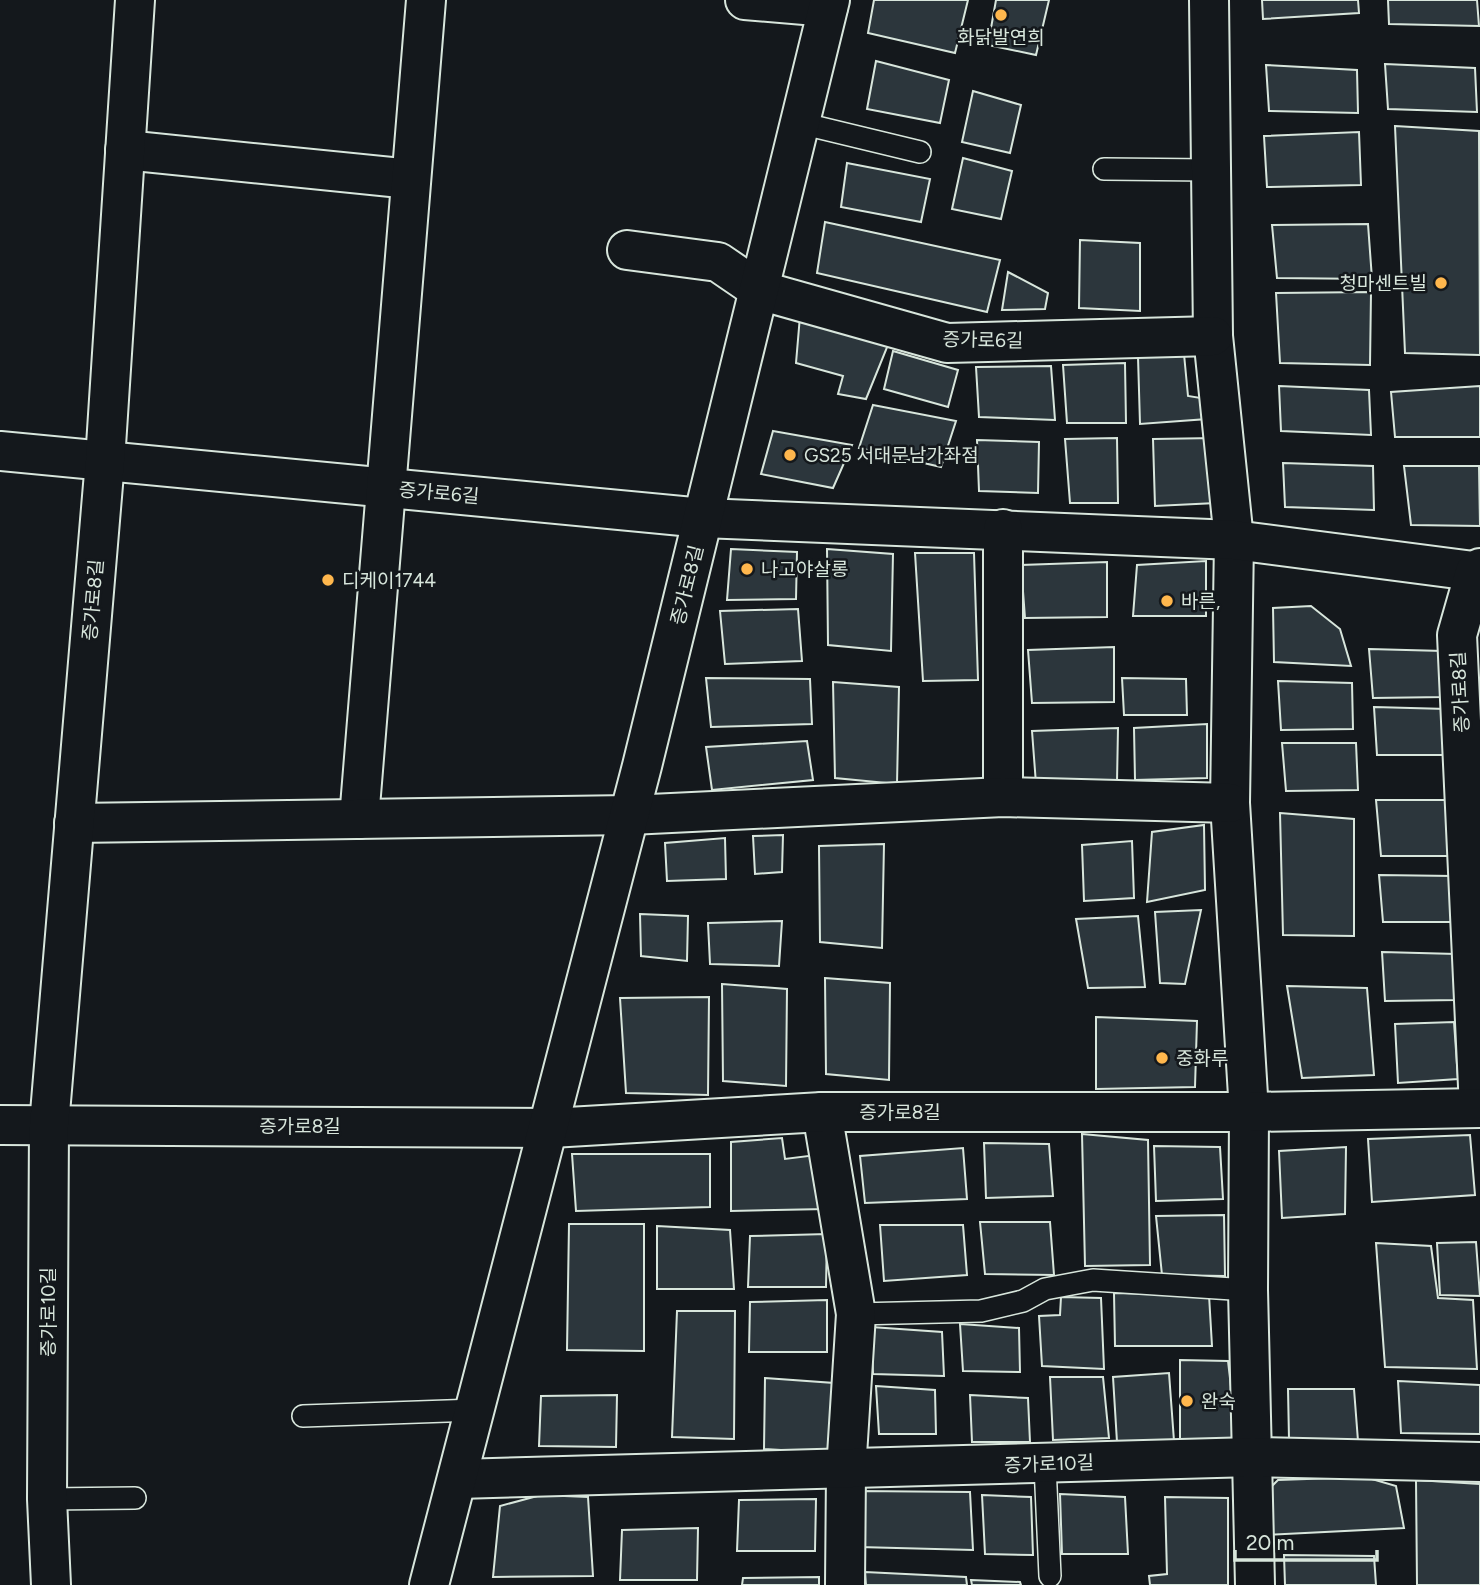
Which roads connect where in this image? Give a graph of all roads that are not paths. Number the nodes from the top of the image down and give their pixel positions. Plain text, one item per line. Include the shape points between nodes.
1 (135, 0) edge
2 (426, 0) edge
3 (745, 0) edge
4 (1209, 0) edge
5 (829, 4) edge
6 (800, 123) junction
7 (125, 150) junction
8 (920, 152) dead end
9 (1104, 169) dead end
10 (1211, 170) junction
11 (411, 179) junction
12 (626, 250) dead end
13 (759, 289) junction
14 (1213, 336) junction
15 (0, 450) edge
16 (104, 461) junction
17 (384, 488) junction
18 (703, 519) junction
19 (1003, 529) junction
20 (1234, 540) junction
21 (1478, 571) edge
22 (1003, 797) junction
23 (1230, 803) junction
24 (630, 815) junction
25 (359, 819) junction
26 (74, 823) junction
27 (1479, 1108) edge
28 (822, 1112) junction
29 (1249, 1112) junction
30 (0, 1125) edge
31 (49, 1125) junction
32 (551, 1128) junction
33 (1248, 1290) junction
34 (856, 1314) junction
35 (476, 1410) junction
36 (303, 1416) dead end
37 (1253, 1457) junction
38 (1480, 1462) edge
39 (1045, 1465) junction
40 (846, 1471) junction
41 (458, 1479) junction
42 (135, 1498) dead end
43 (47, 1499) junction
44 (1050, 1576) dead end
45 (51, 1585) edge
46 (429, 1585) edge
47 (845, 1585) edge
48 (1255, 1585) edge

1 - 7 street
2 - 11 street, 증가로6길
3 - 5 street
4 - 10 street
5 - 6 street
6 - 8 lane
6 - 13 street
7 - 11 street
7 - 16 street
9 - 10 lane
10 - 14 street
11 - 17 street, 증가로6길
12 - 13 street, 증가로6길 via 718,262
13 - 14 street, 증가로6길 via 947,343
13 - 18 street
14 - 20 street
15 - 16 street, 증가로6길
16 - 17 street, 증가로6길
16 - 26 street, 증가로8길
17 - 18 street, 증가로6길
17 - 25 street
18 - 19 street, 증가로6길
18 - 24 street, 증가로8길
19 - 20 street, 증가로6길
19 - 22 street
20 - 21 street, 증가로6길
20 - 23 street
21 - 27 street, 증가로8길 via 1457,635
22 - 23 street
22 - 24 street
23 - 29 street
24 - 25 street
24 - 32 street, 증가로8길
25 - 26 street
26 - 31 street, 증가로8길
27 - 29 street, 증가로8길
28 - 29 street, 증가로8길
28 - 32 street, 증가로8길
28 - 34 street
29 - 33 street
30 - 31 street, 증가로8길
31 - 32 street, 증가로8길
31 - 43 street, 증가로10길
32 - 35 street
33 - 34 lane via 1093,1280 1045,1289 1023,1301 981,1311
33 - 37 street
34 - 40 street
35 - 36 lane
35 - 41 street
37 - 38 street, 증가로10길
37 - 39 street, 증가로10길
37 - 48 street
39 - 40 street, 증가로10길
39 - 44 lane
40 - 41 street, 증가로10길
40 - 47 street
41 - 46 street
42 - 43 lane
43 - 45 street, 증가로10길

